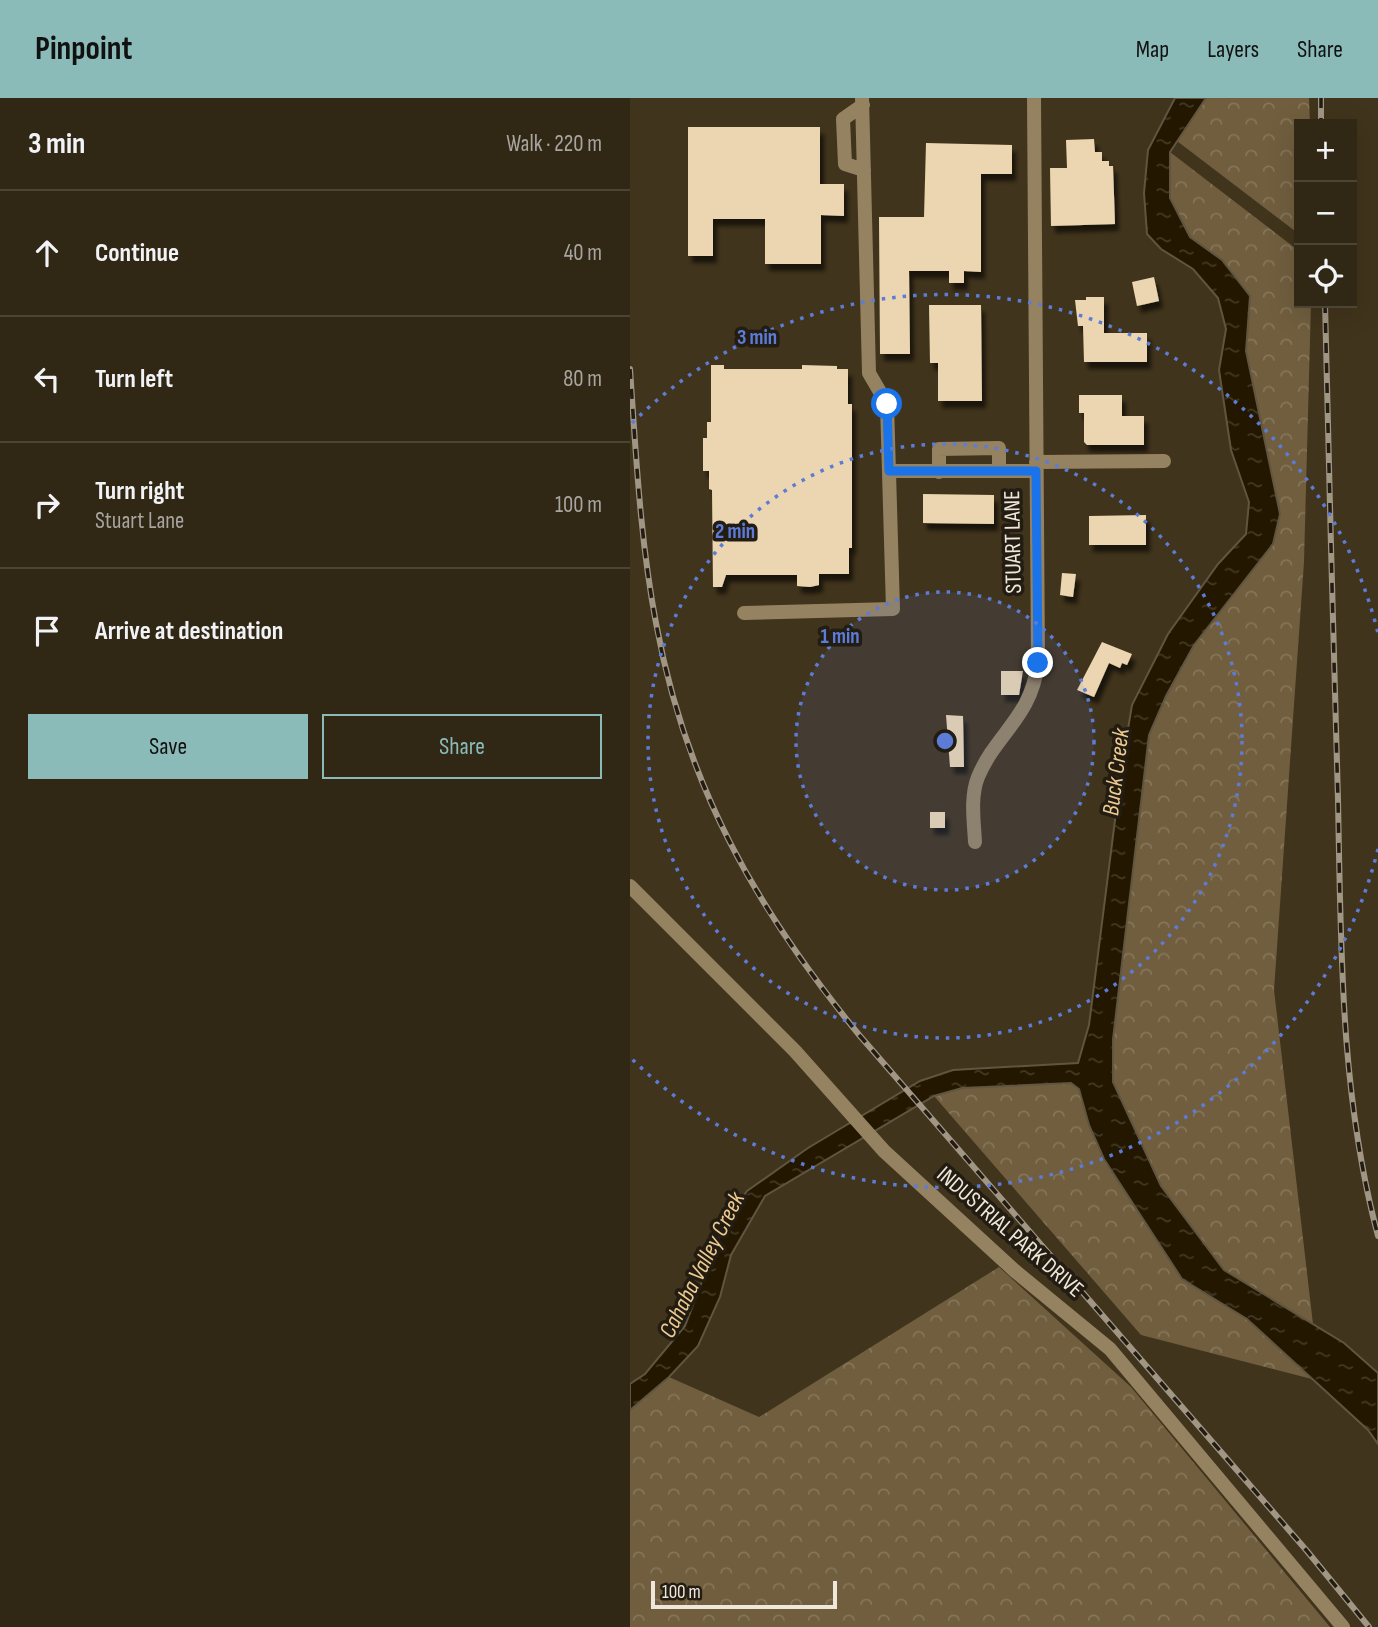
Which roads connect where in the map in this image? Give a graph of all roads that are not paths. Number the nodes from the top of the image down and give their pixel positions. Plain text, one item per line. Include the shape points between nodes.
1 (1034, 98) edge
2 (862, 102) edge
3 (1164, 461) dead end
4 (1036, 466) junction
5 (999, 470) junction
6 (889, 471) junction
7 (939, 472) junction
8 (744, 614) dead end
9 (975, 842) dead end
10 (630, 886) edge
11 (1343, 1627) edge

1 - 4 street, STUART LANE
2 - 6 street via 869,373 887,404
3 - 4 street
4 - 5 street
4 - 9 street, STUART LANE via 1036,679 1025,708 978,778
5 - 7 street
5 - 7 street via 999,448 939,449
6 - 7 street
6 - 8 street via 893,609
10 - 11 street, INDUSTRIAL PARK DRIVE via 795,1051 884,1151 1015,1271 1110,1349

